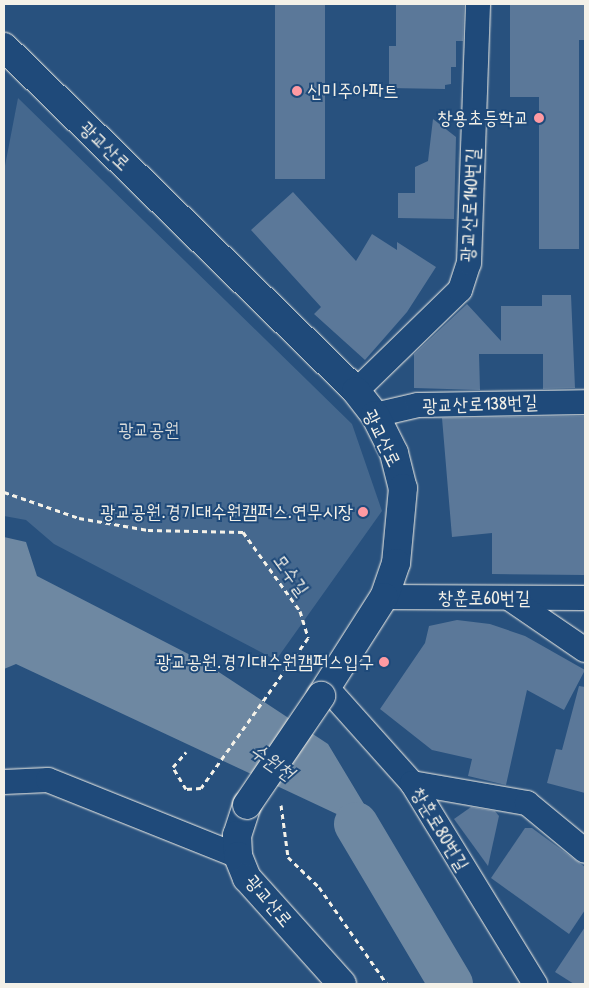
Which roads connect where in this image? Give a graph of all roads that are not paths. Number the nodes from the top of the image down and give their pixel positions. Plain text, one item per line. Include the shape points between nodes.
1 (478, 4) edge
2 (4, 46) edge
3 (356, 391) junction
4 (585, 402) edge
5 (375, 415) junction
6 (384, 597) junction
7 (510, 598) junction
8 (585, 598) edge
9 (585, 650) edge
10 (324, 692) junction
11 (4, 782) edge
12 (412, 783) junction
13 (585, 850) edge
14 (238, 856) junction
15 (342, 984) edge
16 (535, 984) edge

1 - 3 street, 광교산로140번길 via 469,263 460,290
2 - 3 street, 광교산로
3 - 5 street, 광교산로
4 - 5 street, 광교산로138번길 via 418,405
5 - 6 street, 광교산로 via 394,453 404,488 401,538
6 - 7 street, 창훈로60번길
6 - 10 street, 광교산로
7 - 8 street, 창훈로60번길
7 - 9 street
10 - 12 street, 창훈로80번길
10 - 14 street, 광교산로, bridge via 239,819
11 - 14 street via 48,780
12 - 13 street via 527,803
12 - 16 street, 창훈로80번길
14 - 15 street, 광교산로 via 247,878

